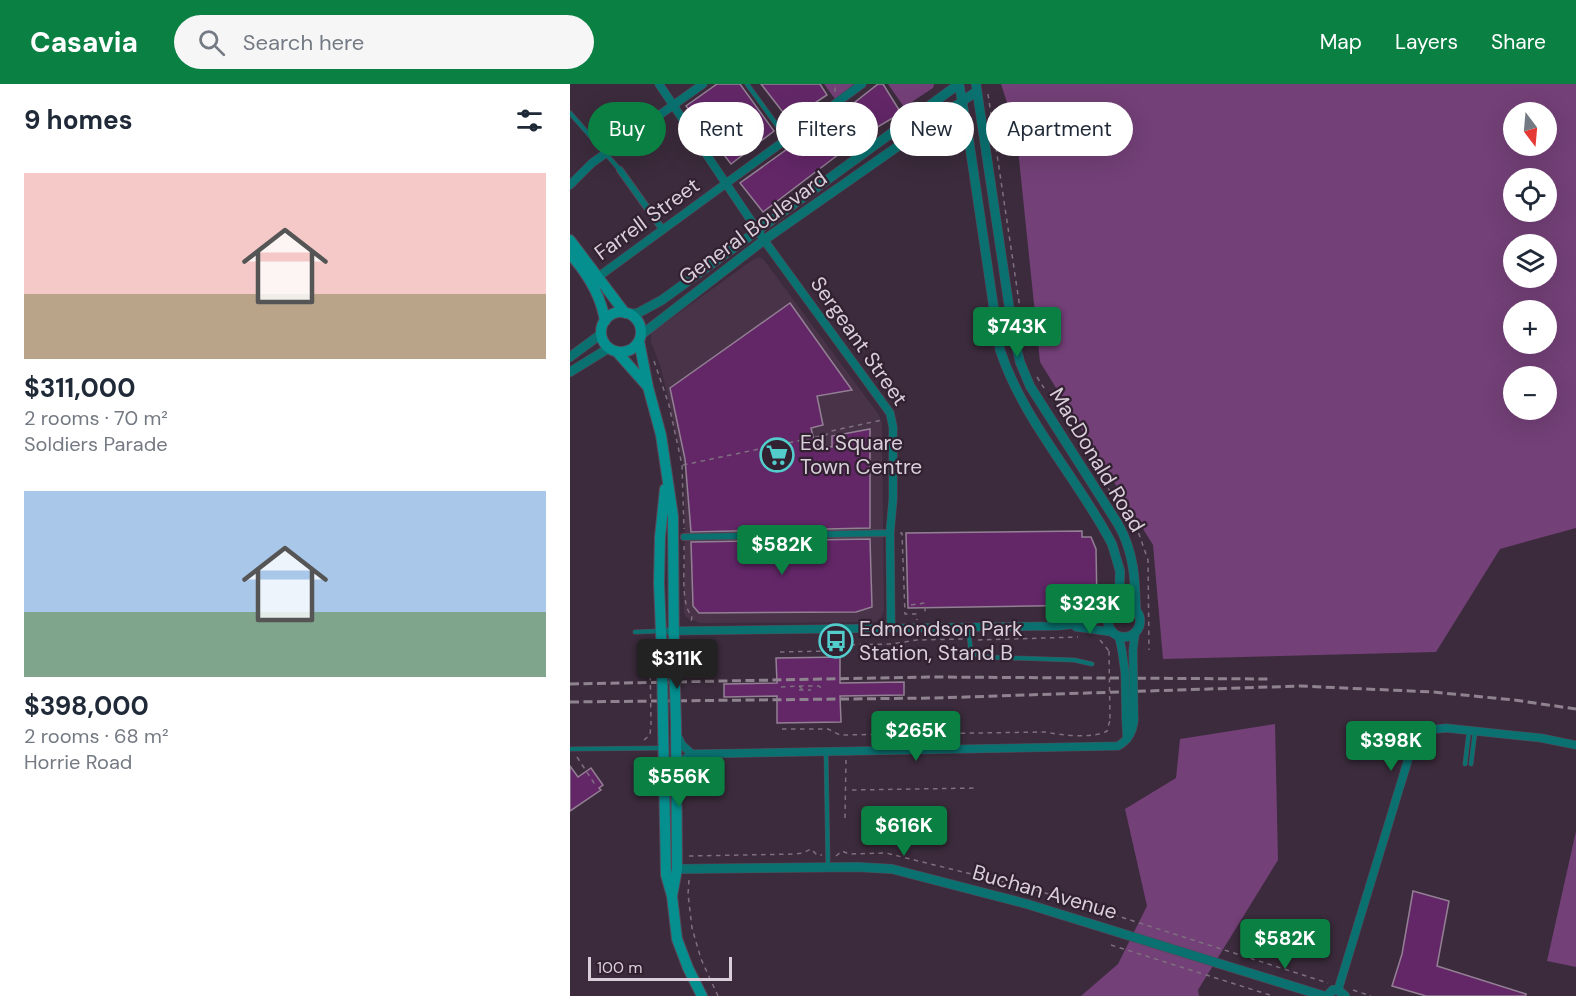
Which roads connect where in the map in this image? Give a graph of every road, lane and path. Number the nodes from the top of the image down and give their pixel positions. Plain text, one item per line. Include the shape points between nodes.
1 (658, 84) edge
2 (703, 84) edge
3 (747, 84) edge
4 (862, 84) edge
5 (959, 84) edge
6 (976, 87) edge
7 (988, 95) dead end
8 (962, 100) junction
9 (838, 102) edge
10 (674, 106) junction
11 (666, 112) edge
12 (570, 113) edge
13 (776, 123) edge
14 (588, 132) edge
15 (776, 148) edge
16 (602, 156) edge
17 (609, 156) edge
18 (620, 170) joint
19 (726, 184) junction
20 (570, 185) edge
21 (827, 196) junction
22 (663, 230) junction
23 (758, 230) junction
24 (570, 240) edge
25 (764, 240) junction
26 (570, 254) edge
27 (598, 277) junction
28 (627, 314) junction
29 (604, 321) junction
30 (601, 334) junction
31 (640, 338) junction
32 (1026, 344) dead end
33 (1016, 347) junction
34 (613, 350) junction
35 (1000, 350) junction
36 (570, 357) edge
37 (570, 372) edge
38 (1035, 373) dead end
39 (648, 387) junction
40 (1046, 393) dead end
41 (892, 418) junction
42 (682, 465) dead end
43 (1093, 465) dead end
44 (666, 474) junction
45 (890, 533) junction
46 (684, 537) dead end
47 (910, 602) dead end
48 (916, 603) junction
49 (911, 605) dead end
50 (1119, 605) junction
51 (1136, 609) junction
52 (925, 613) dead end
53 (1110, 613) junction
54 (905, 614) dead end
55 (1059, 626) junction
56 (968, 627) junction
57 (891, 628) junction
58 (662, 631) junction
59 (674, 631) junction
60 (635, 632) dead end
61 (1135, 633) junction
62 (1116, 634) junction
63 (1087, 636) dead end
64 (1096, 638) dead end
65 (968, 639) junction
66 (690, 646) dead end
67 (650, 650) dead end
68 (1149, 650) dead end
69 (780, 652) dead end
70 (679, 657) junction
71 (1092, 664) dead end
72 (799, 686) junction
73 (781, 687) dead end
74 (799, 690) dead end
75 (803, 690) junction
76 (811, 690) dead end
77 (823, 690) dead end
78 (1130, 720) junction
79 (676, 728) junction
80 (782, 729) dead end
81 (1472, 731) junction
82 (851, 735) junction
83 (640, 741) dead end
84 (1576, 745) edge
85 (664, 748) junction
86 (570, 749) edge
87 (851, 750) junction
88 (826, 751) junction
89 (692, 754) junction
90 (577, 757) dead end
91 (1465, 764) dead end
92 (1471, 764) dead end
93 (676, 776) junction
94 (595, 780) dead end
95 (978, 788) dead end
96 (852, 790) dead end
97 (845, 818) dead end
98 (811, 849) dead end
99 (842, 851) dead end
100 (689, 856) dead end
101 (828, 867) junction
102 (677, 869) junction
103 (689, 889) dead end
104 (672, 896) junction
105 (1111, 945) dead end
106 (1341, 991) edge
107 (702, 996) edge
108 (718, 996) edge
109 (1273, 996) edge
110 (1326, 996) edge
111 (1371, 996) edge

1 - 10 street, Sergeant Street
2 - 10 street
3 - 13 lane
4 - 9 street, Farrell Street
5 - 8 street, MacDonald Road
5 - 23 street
6 - 8 street, General Boulevard
6 - 33 street, MacDonald Road
7 - 32 path
8 - 21 street, General Boulevard
8 - 35 street, MacDonald Road
10 - 11 street
10 - 19 street, Sergeant Street
12 - 14 lane
15 - 19 street, Farrell Street
16 - 20 street
17 - 18 lane
18 - 22 street
19 - 22 street, Farrell Street
19 - 23 street, Sergeant Street
21 - 23 street via 773,228
21 - 25 street, General Boulevard
22 - 27 street, Farrell Street
23 - 25 street, Sergeant Street
23 - 28 street via 662,300 638,313
24 - 27 main road
25 - 31 street, General Boulevard
25 - 41 street, Sergeant Street
26 - 29 main road via 591,283 603,308
27 - 28 main road
28 - 29 main road via 613,314
28 - 31 main road via 638,322
29 - 30 main road
30 - 34 main road
30 - 36 street
31 - 34 main road via 630,350
31 - 39 main road
33 - 35 street
33 - 51 street, MacDonald Road via 1037,398 1129,545 1135,568
34 - 37 street
34 - 39 main road
35 - 50 street, MacDonald Road via 1021,400 1112,544 1120,571
38 - 40 path
39 - 44 main road via 661,435
41 - 42 path
41 - 45 street, Sergeant Street
43 - 68 path via 1139,534 1149,560
44 - 58 main road via 659,583
44 - 59 main road via 673,516
45 - 46 street
45 - 54 path via 902,533
45 - 57 street, Sergeant Street
47 - 48 path
48 - 49 path
48 - 52 path via 925,603
50 - 51 street
50 - 53 street
51 - 61 street via 1140,623
53 - 55 street via 1092,622
53 - 62 street via 1108,624
55 - 56 street
55 - 62 street
56 - 57 street
56 - 65 lane
57 - 59 street
58 - 59 street
58 - 60 lane
58 - 85 main road, bridge
59 - 70 main road
61 - 62 street
61 - 78 street, bridge
62 - 78 street, bridge via 1122,651
63 - 65 path
64 - 82 path, bridge via 1108,651 1110,720 1107,731 1101,734
65 - 69 path
65 - 71 lane via 971,652 982,657
66 - 70 path
67 - 83 path, bridge via 650,735
70 - 79 main road, bridge
72 - 73 path
72 - 75 path
72 - 77 path via 819,686
74 - 75 path
75 - 76 path
78 - 87 street via 1127,739 1118,746
79 - 89 street via 682,745
79 - 93 main road
80 - 82 path via 828,729
81 - 84 street
81 - 91 lane
81 - 92 lane
81 - 106 street via 1446,728 1416,736
82 - 87 path
85 - 86 lane
85 - 104 main road via 666,875
87 - 88 street
87 - 97 path via 851,760 845,760
88 - 89 street
88 - 101 lane
89 - 93 street via 682,761
90 - 94 path
93 - 102 main road
95 - 96 path
98 - 100 path via 796,854
99 - 106 path via 886,853 1036,891
101 - 102 street, Buchan Avenue
101 - 110 street, Buchan Avenue via 901,870 1027,904
102 - 104 main road
103 - 108 path via 697,948
104 - 107 main road via 677,939
105 - 109 path
106 - 110 street via 1333,990
106 - 111 path

